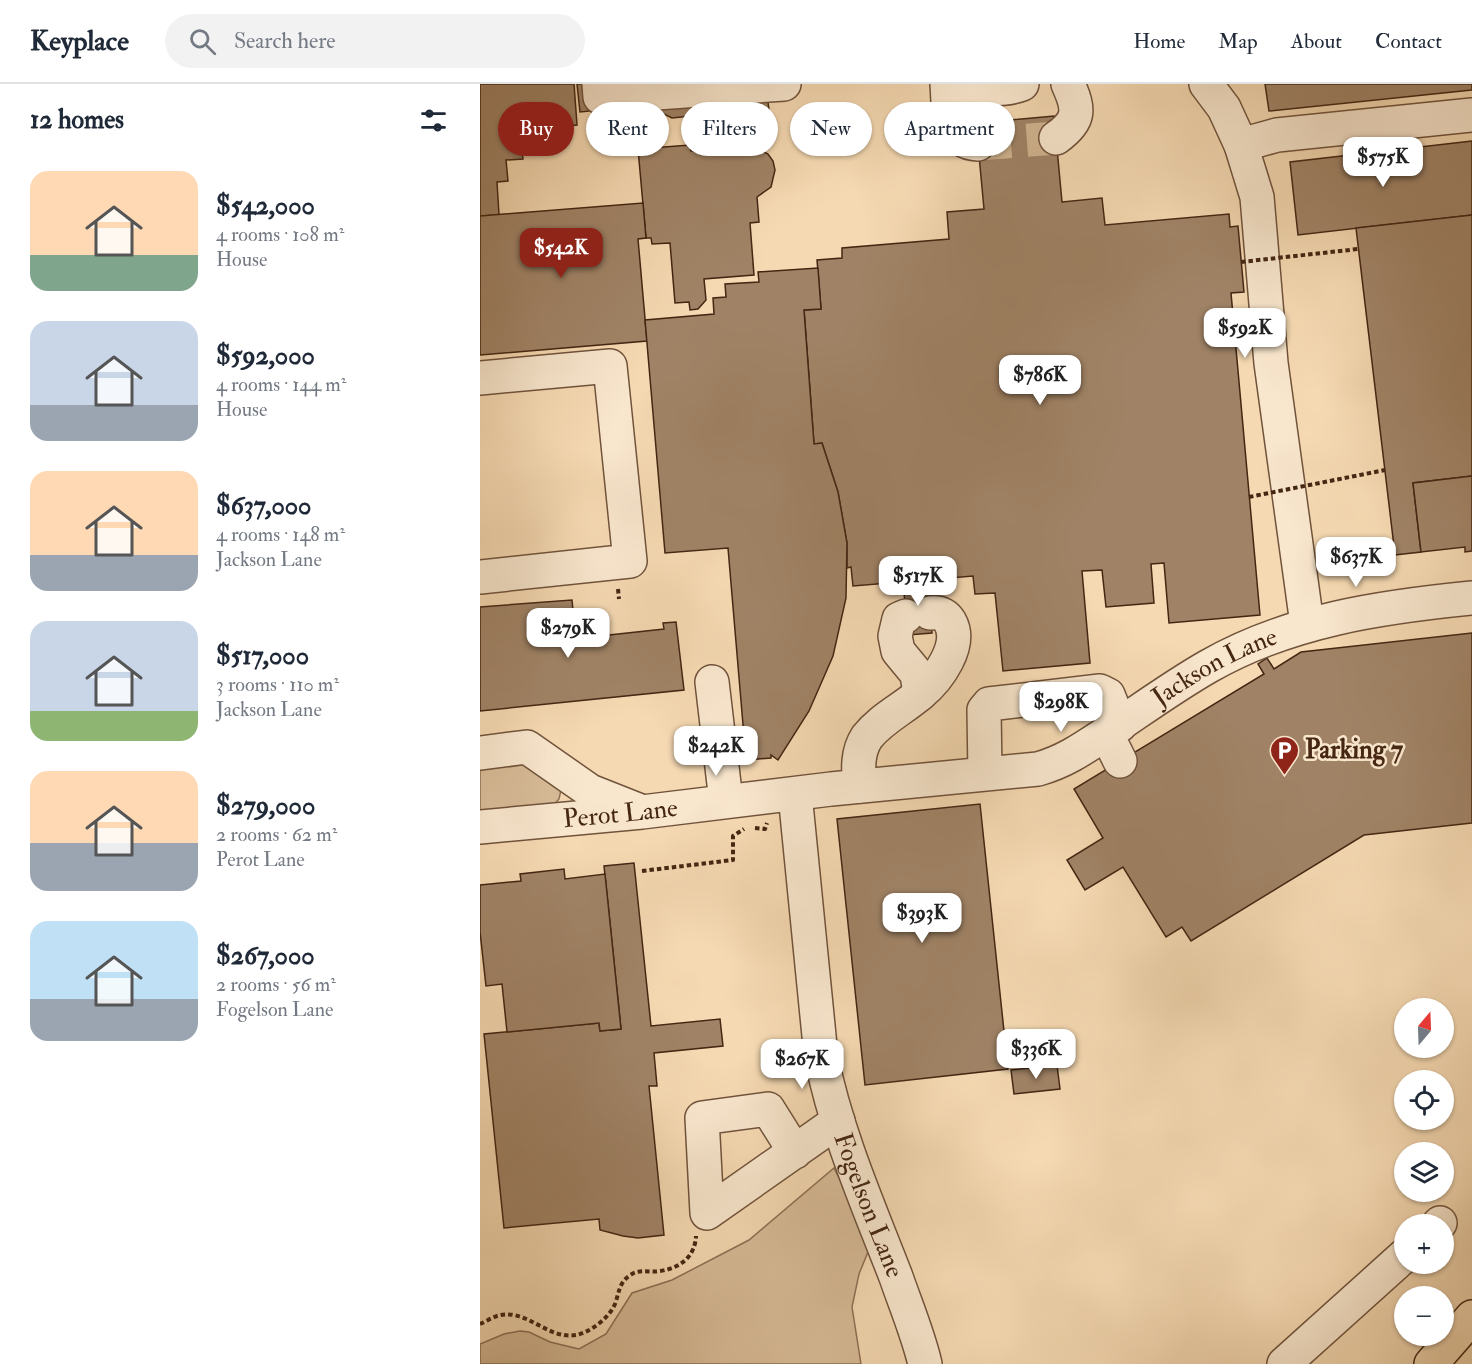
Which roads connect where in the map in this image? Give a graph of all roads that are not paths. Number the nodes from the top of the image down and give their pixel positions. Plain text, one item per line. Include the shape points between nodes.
1 (599, 84) edge
2 (784, 84) edge
3 (946, 84) edge
4 (960, 84) edge
5 (1022, 84) edge
6 (1068, 84) edge
7 (1206, 84) edge
8 (743, 86) edge
9 (948, 102) edge
10 (1472, 115) edge
11 (1056, 138) tunnel mouth
12 (1241, 145) junction
13 (480, 378) edge
14 (480, 577) edge
15 (1472, 598) edge
16 (1307, 624) junction
17 (712, 682) dead end
18 (926, 687) junction
19 (1115, 740) junction
20 (481, 753) edge
21 (985, 773) junction
22 (569, 776) junction
23 (860, 786) junction
24 (795, 794) junction
25 (726, 801) junction
26 (642, 812) junction
27 (557, 820) junction
28 (480, 827) edge
29 (842, 1134) junction
30 (795, 1152) junction
31 (1394, 1265) edge
32 (1472, 1317) edge
33 (926, 1364) edge
34 (1284, 1364) edge
35 (1431, 1364) edge

1 - 8 street via 600,97
2 - 8 street
3 - 9 street
4 - 5 street via 988,88
6 - 11 street via 1076,105 1075,117 1071,128
7 - 12 street via 1224,108
10 - 12 street via 1276,135
12 - 16 street via 1257,197 1271,363
13 - 14 street via 610,366 630,561
15 - 16 street, Jackson Lane via 1414,604
16 - 19 street, Jackson Lane via 1248,645 1209,666
17 - 25 street
18 - 18 street via 898,651 895,636 899,619 939,612 947,618 954,635 950,656
18 - 23 street via 866,738 860,757
19 - 21 street, Jackson Lane via 1054,765
19 - 21 street via 1108,695 1100,691 989,704 984,710
20 - 22 street via 527,747
21 - 23 street, Jackson Lane
22 - 26 street via 591,791
22 - 27 street via 568,793
23 - 24 street, Jackson Lane
24 - 25 street, Perot Lane
24 - 29 street, Fogelson Lane via 821,1056
25 - 26 street, Perot Lane
26 - 27 street, Perot Lane
27 - 28 street, Perot Lane
29 - 30 street
29 - 33 street, Fogelson Lane
30 - 30 street via 707,1213 702,1118 768,1109
31 - 34 street
32 - 35 main road

